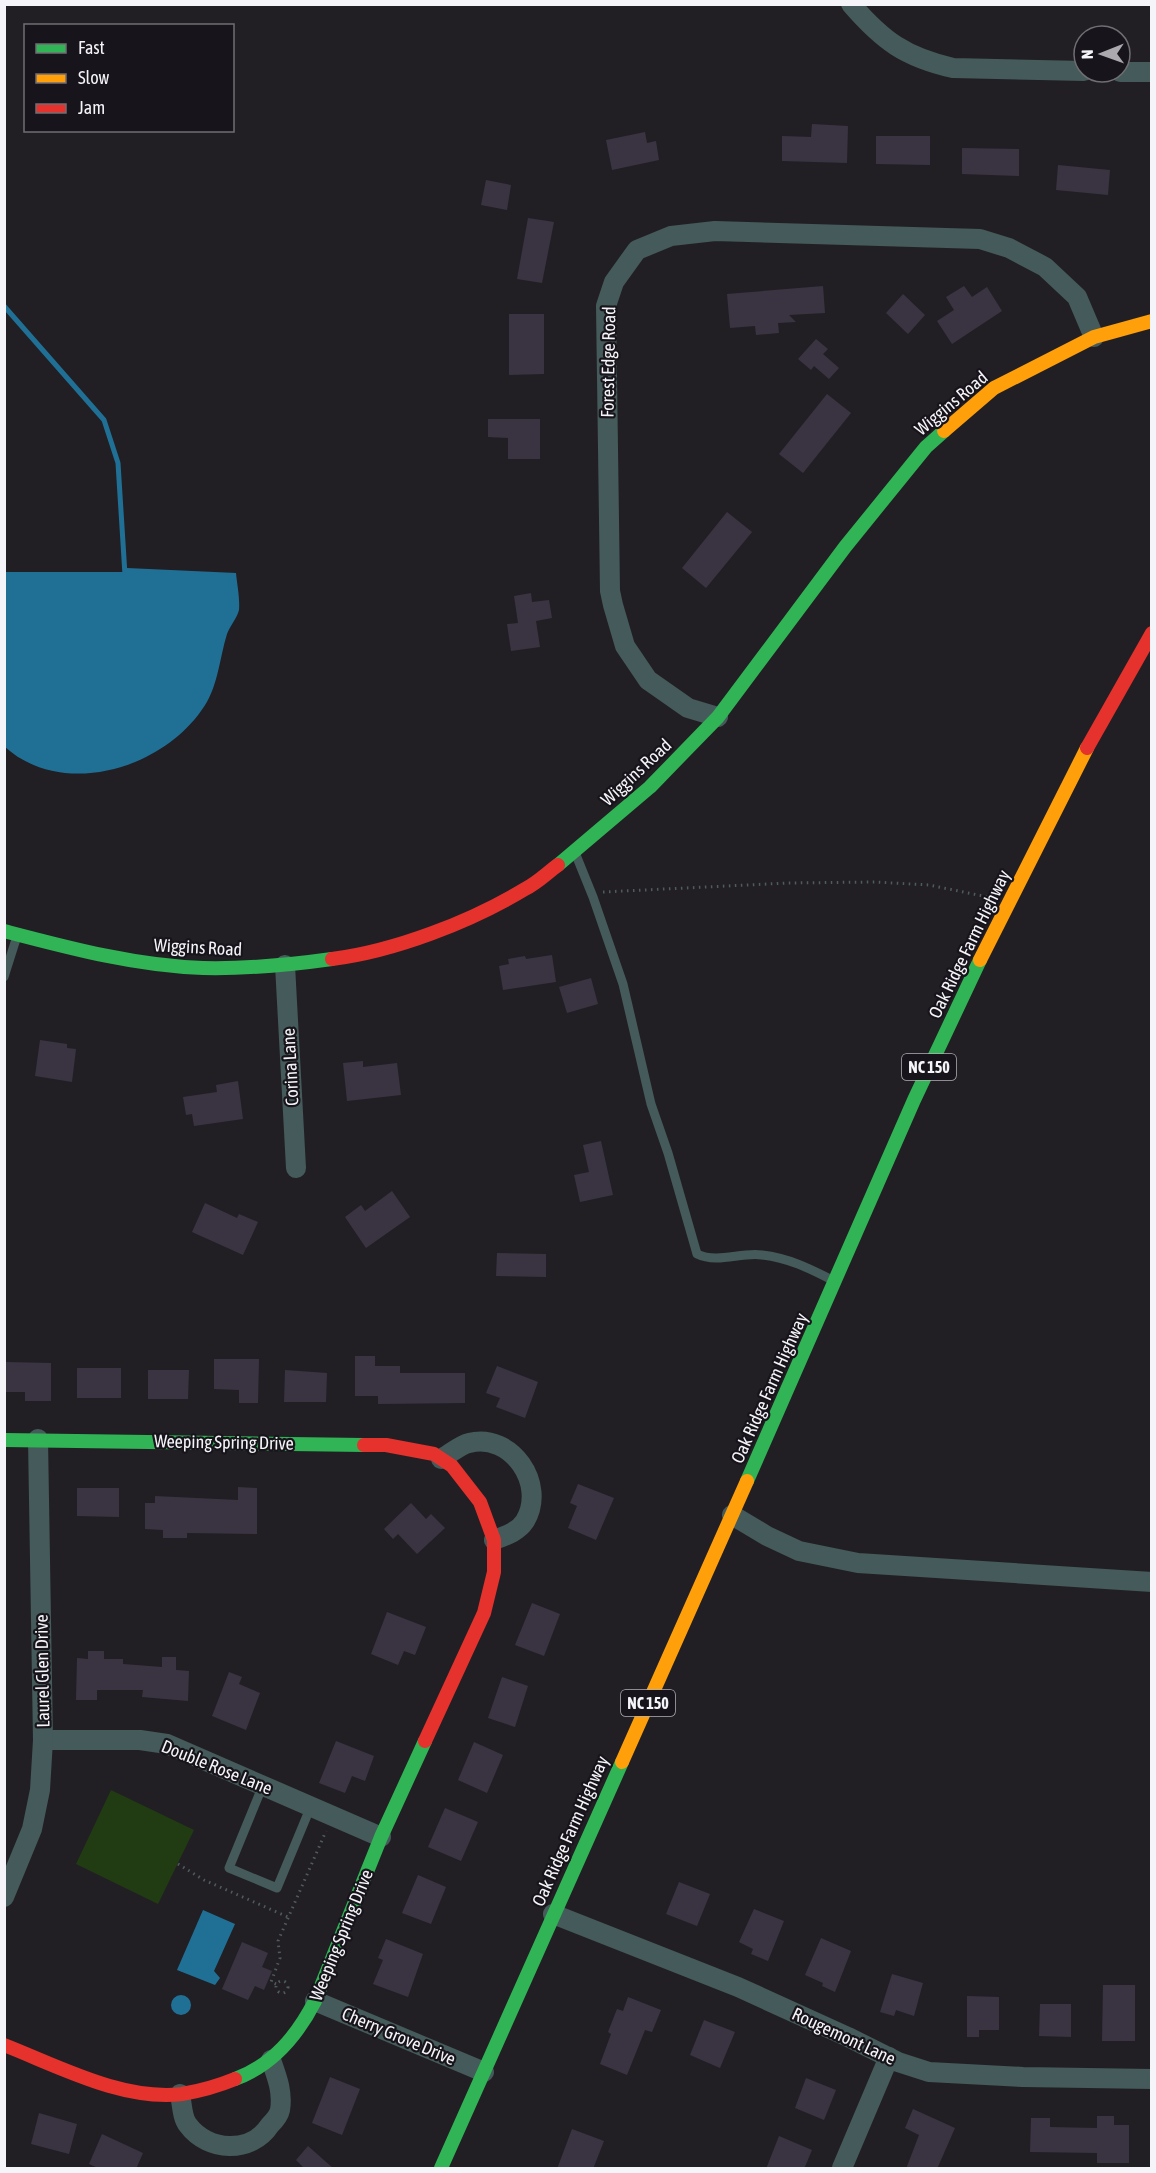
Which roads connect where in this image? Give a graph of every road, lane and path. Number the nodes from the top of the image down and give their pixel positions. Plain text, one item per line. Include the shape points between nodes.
1 (851, 4) edge
2 (1072, 71) edge
3 (1132, 72) edge
4 (1152, 72) edge
5 (1152, 321) edge
6 (1094, 336) junction
7 (1152, 633) edge
8 (718, 717) junction
9 (575, 852) junction
10 (591, 892) junction
11 (1010, 902) junction
12 (11, 932) edge
13 (285, 965) junction
14 (4, 977) edge
15 (296, 1168) dead end
16 (835, 1281) junction
17 (38, 1439) junction
18 (4, 1440) edge
19 (441, 1459) junction
20 (732, 1515) junction
21 (494, 1540) junction
22 (1152, 1582) edge
23 (43, 1740) junction
24 (263, 1785) junction
25 (311, 1806) junction
26 (326, 1829) dead end
27 (381, 1837) junction
28 (178, 1864) dead end
29 (4, 1897) edge
30 (553, 1914) junction
31 (288, 1917) junction
32 (276, 1984) junction
33 (288, 1989) junction
34 (306, 1997) junction
35 (4, 2045) edge
36 (889, 2057) junction
37 (271, 2061) junction
38 (484, 2072) junction
39 (1152, 2079) edge
40 (180, 2094) junction
41 (441, 2169) edge
42 (842, 2169) edge

1 - 2 street via 894,46 932,63 953,68
3 - 4 street
5 - 6 street, Wiggins Road
6 - 8 street, Wiggins Road via 994,388 926,447 845,547
6 - 8 street, Forest Edge Road via 1077,297 1045,267 1009,248 980,239 715,231 671,236 637,250 614,282 606,306 610,591 625,646 648,680 688,708
7 - 11 street, Oak Ridge Farm Highway / NC 150 via 1076,768
8 - 9 street, Wiggins Road via 650,788
9 - 10 lane
9 - 13 street, Wiggins Road via 526,889 453,925 350,957
10 - 11 path via 875,882 929,885
10 - 16 lane via 623,984 651,1104 697,1254 708,1259 759,1254 795,1262
11 - 16 street, Oak Ridge Farm Highway / NC 150 via 914,1100
12 - 13 street, Wiggins Road via 82,951 150,963 221,968
12 - 14 lane
13 - 15 street, Corina Lane
16 - 20 street, Oak Ridge Farm Highway / NC 150
17 - 18 street, Weeping Spring Drive
17 - 19 street, Weeping Spring Drive via 386,1445 434,1454
17 - 23 street, Laurel Glen Drive
19 - 21 street, Weeping Spring Drive via 452,1466 480,1502
19 - 21 street via 467,1443 481,1441 498,1444 516,1456 528,1476 528,1513 524,1523 510,1535
20 - 22 street via 799,1551 858,1563
20 - 30 street, Oak Ridge Farm Highway / NC 150
21 - 27 street, Weeping Spring Drive via 494,1572 484,1613
23 - 24 street, Double Rose Lane via 140,1740 166,1744
23 - 29 street, Laurel Glen Drive via 40,1790 32,1829
24 - 25 street, Double Rose Lane
24 - 25 lane via 229,1868 277,1888
25 - 27 street, Double Rose Lane
26 - 31 path
27 - 34 street, Weeping Spring Drive
28 - 31 path via 204,1880
30 - 36 street, Rougemont Lane via 738,1988
30 - 38 street, Oak Ridge Farm Highway / NC 150
31 - 32 path via 277,1944 280,1958 271,1982
32 - 33 path via 284,1980
32 - 33 path via 280,1992
33 - 34 path
34 - 37 street, Weeping Spring Drive via 305,2020
34 - 38 street, Cherry Grove Drive
35 - 40 street, Weeping Spring Drive via 108,2086 137,2093
36 - 39 street, Rougemont Lane via 929,2072
36 - 42 street
37 - 40 street, Weeping Spring Drive via 214,2087
37 - 40 street via 281,2087 280,2112 266,2132 245,2145 224,2147 205,2141 186,2124
38 - 41 street, Oak Ridge Farm Highway / NC 150

